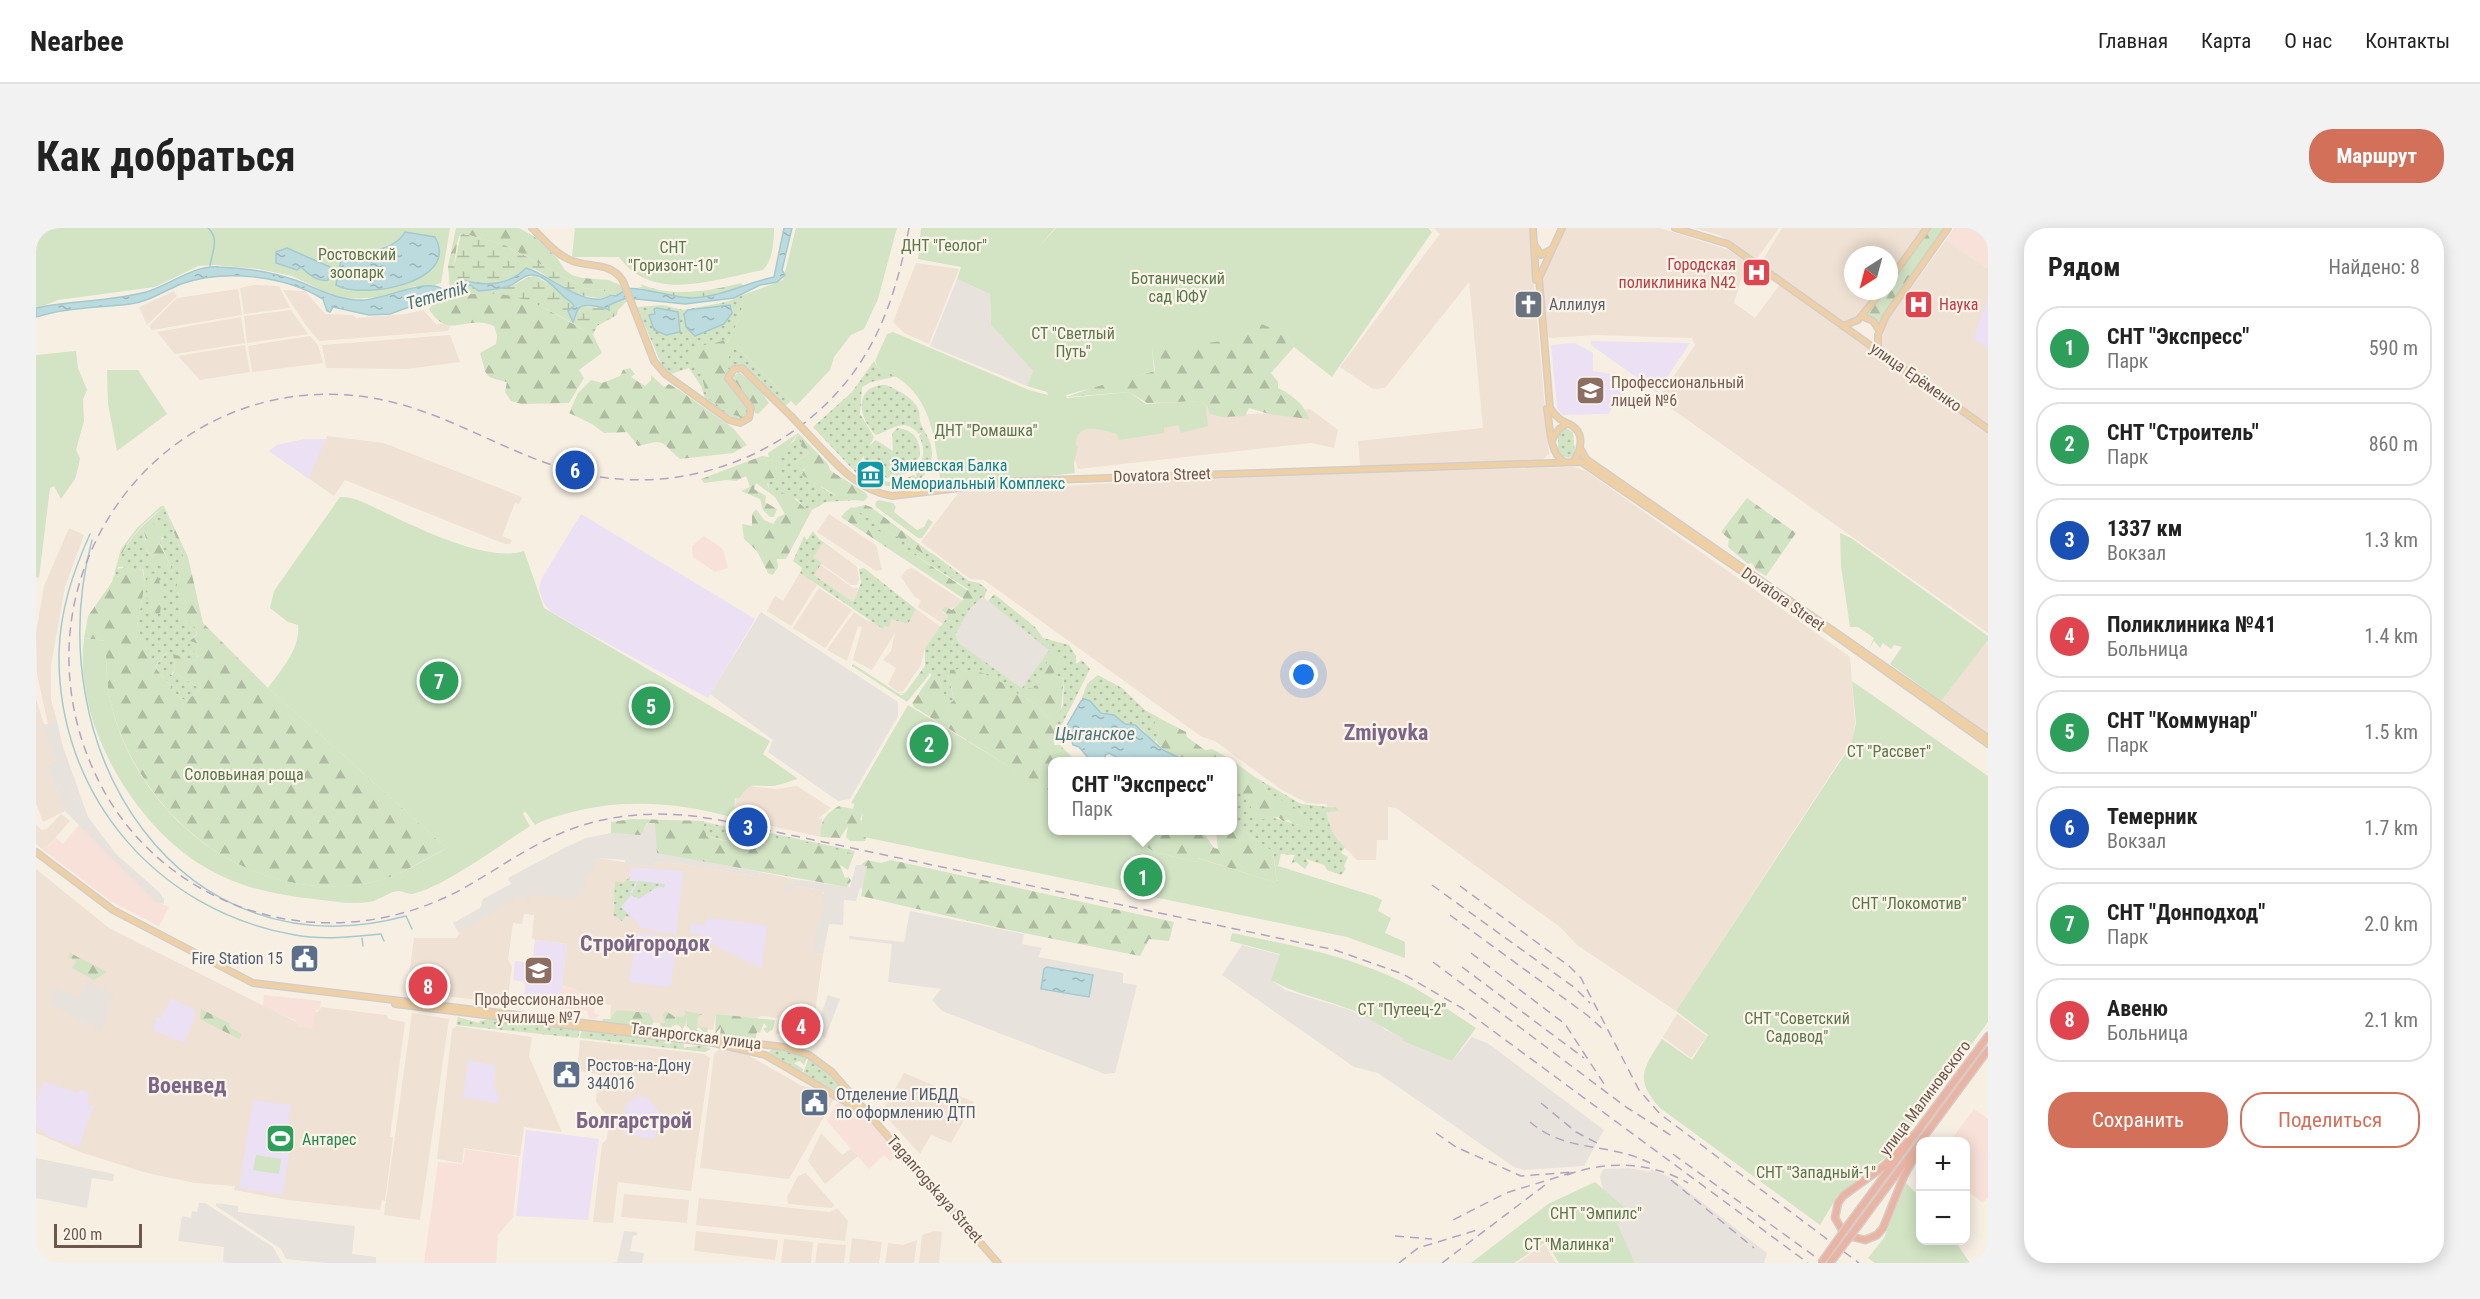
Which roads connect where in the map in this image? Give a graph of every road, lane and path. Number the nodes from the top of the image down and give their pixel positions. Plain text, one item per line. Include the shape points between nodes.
1 (532, 228) edge
2 (1533, 228) edge
3 (1562, 228) edge
4 (1675, 228) edge
5 (1928, 228) edge
6 (1948, 228) edge
7 (1533, 237) junction
8 (1551, 250) junction
9 (1898, 269) edge
10 (1875, 300) edge
11 (1860, 318) junction
12 (1843, 326) junction
13 (1878, 333) junction
14 (1857, 336) junction
15 (1863, 340) junction
16 (1878, 351) junction
17 (1565, 425) junction
18 (1988, 429) edge
19 (1553, 438) junction
20 (1554, 447) junction
21 (1580, 448) junction
22 (1565, 461) junction
23 (1573, 461) junction
24 (1541, 462) junction
25 (1988, 738) edge
26 (1988, 744) edge
27 (36, 854) edge
28 (147, 930) junction
29 (1988, 1036) edge
30 (761, 1044) junction
31 (775, 1046) junction
32 (1988, 1050) edge
33 (759, 1053) junction
34 (771, 1059) junction
35 (843, 1085) junction
36 (836, 1095) junction
37 (853, 1096) junction
38 (848, 1102) junction
39 (871, 1116) junction
40 (1922, 1132) junction
41 (1916, 1137) edge
42 (1916, 1137) edge
43 (1922, 1137) edge
44 (1916, 1154) edge
45 (998, 1263) edge
46 (1821, 1263) edge
47 (1830, 1263) edge

1 - 24 main road, Dovatora Street, bridge via 566,258 609,268 623,281 657,366 729,420 742,423 751,414 749,405 729,381 730,373 739,368 754,377 857,482 876,493 892,496 1018,481
2 - 7 main road
3 - 8 main road
4 - 12 main road, улица Ерёменко via 1728,244
5 - 9 main road
6 - 13 main road
7 - 8 main road via 1538,254
7 - 19 main road via 1547,409
8 - 17 main road via 1539,278 1550,408
10 - 11 main road
11 - 12 main road
11 - 13 main road via 1873,321
11 - 14 main road
12 - 14 main road, улица Ерёменко
13 - 15 main road
13 - 16 main road
14 - 15 main road, улица Ерёменко
15 - 16 main road, улица Ерёменко
16 - 18 main road, улица Ерёменко
17 - 19 main road
17 - 21 main road via 1577,430
19 - 20 main road
20 - 22 main road via 1557,456
20 - 24 main road
21 - 23 main road
21 - 25 main road, Dovatora Street via 1586,459
22 - 23 main road
22 - 24 main road, Dovatora Street
23 - 26 main road, Dovatora Street via 1592,468
27 - 28 main road, Таганрогская улица
28 - 30 main road, Таганрогская улица via 247,981 263,985
28 - 33 main road, Таганрогская улица via 259,988 713,1043
29 - 40 highway, улица Малиновского
30 - 31 main road, Таганрогская улица
30 - 33 main road via 766,1049
31 - 34 main road via 768,1051
31 - 35 main road, Таганрогская улица via 817,1059
32 - 40 highway, улица Малиновского
33 - 34 main road, Таганрогская улица
34 - 36 main road, Таганрогская улица
35 - 36 main road via 842,1092
35 - 37 main road, Таганрогская улица
36 - 38 main road, Таганрогская улица
37 - 38 main road via 846,1095
37 - 39 main road, Таганрогская улица
38 - 39 main road, Таганрогская улица
39 - 45 main road, Taganrogskaya Street
40 - 41 highway
40 - 43 highway
40 - 46 highway, улица Малиновского, bridge
40 - 47 highway, улица Малиновского, bridge
42 - 44 highway via 1840,1199 1835,1218 1845,1235 1865,1240 1881,1230

